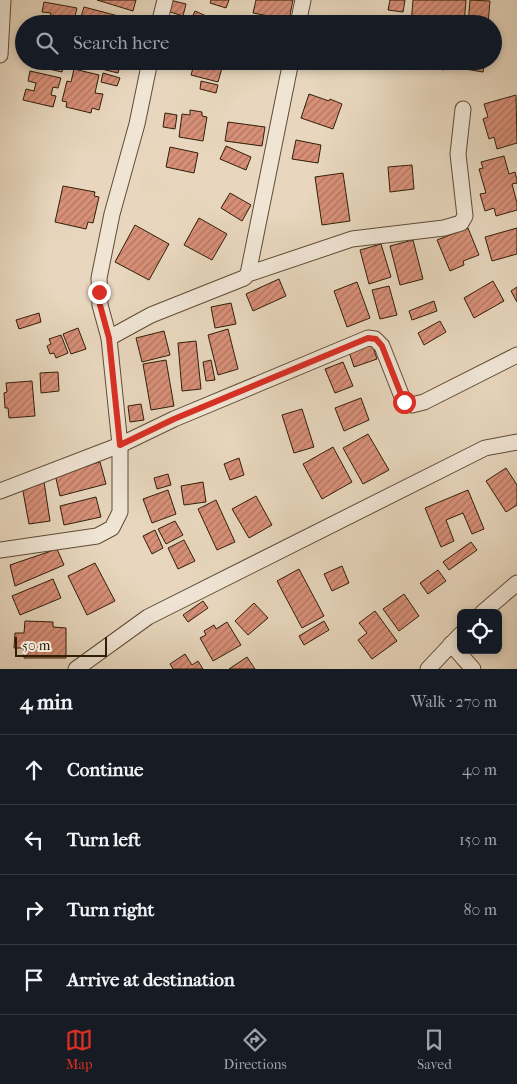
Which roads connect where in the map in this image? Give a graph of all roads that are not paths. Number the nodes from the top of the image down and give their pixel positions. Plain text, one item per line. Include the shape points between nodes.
1 (3, 0) edge
2 (165, 0) edge
3 (303, 0) edge
4 (161, 15) edge
5 (300, 15) edge
6 (0, 56) edge
7 (148, 70) edge
8 (289, 70) edge
9 (464, 109) dead end
10 (248, 274) junction
11 (109, 338) junction
12 (517, 355) edge
13 (517, 442) edge
14 (120, 445) junction
15 (0, 491) edge
16 (0, 550) edge
17 (517, 584) edge
18 (487, 609) edge
19 (456, 639) edge
20 (76, 669) edge
21 (428, 669) edge
22 (473, 669) edge

1 - 6 street
2 - 4 street
3 - 5 street
7 - 11 street via 112,214 100,278 100,305
8 - 10 street
9 - 10 street via 458,154 465,216 461,223 352,239
10 - 11 street
11 - 14 street
12 - 14 street via 412,405 404,402 382,346 376,339 368,338
13 - 20 street via 485,448 148,616
14 - 15 street
14 - 16 street via 120,512 112,528 97,536
17 - 18 street
19 - 21 street
19 - 22 street

